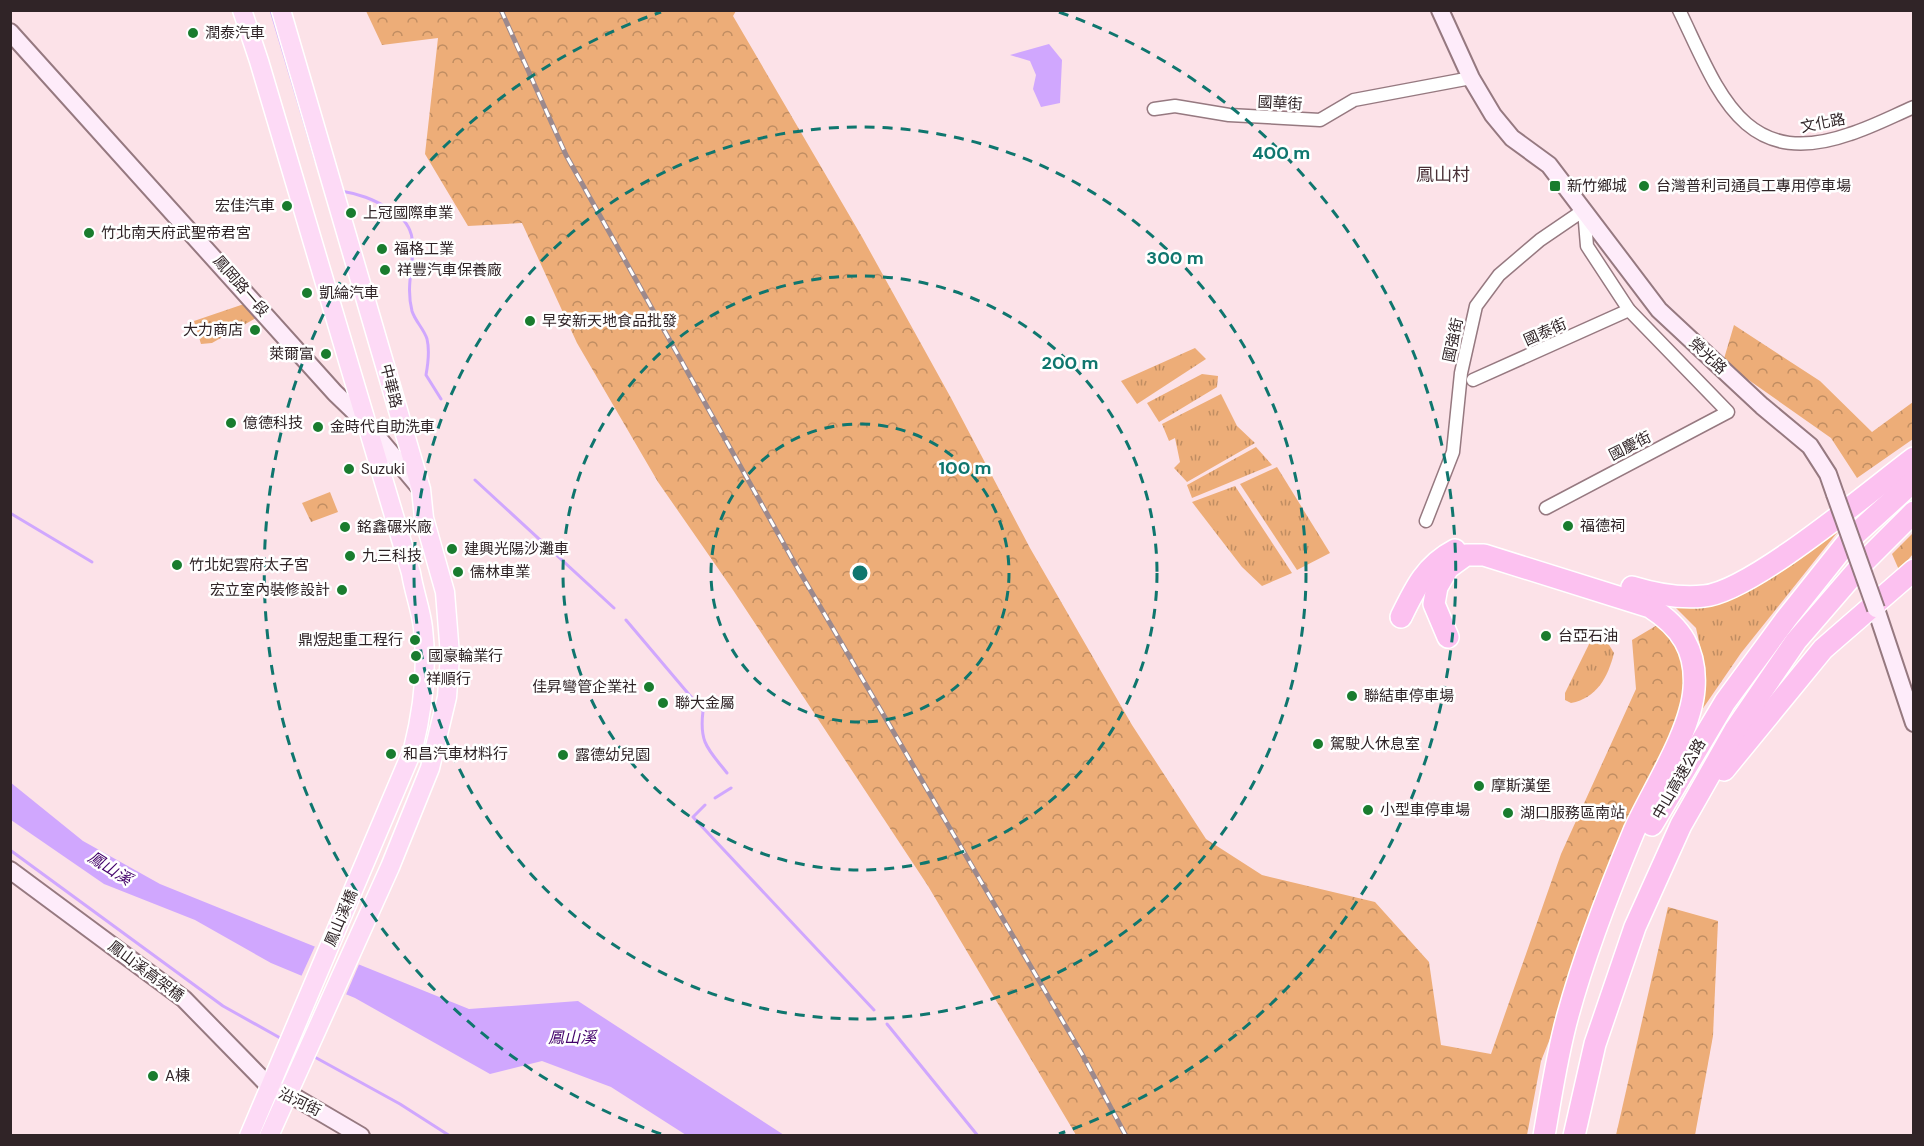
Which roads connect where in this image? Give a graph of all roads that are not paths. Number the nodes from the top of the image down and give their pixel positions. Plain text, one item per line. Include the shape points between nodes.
1 (242, 10) edge
2 (280, 10) edge
3 (1440, 10) edge
4 (1679, 10) edge
5 (10, 32) edge
6 (1471, 78) junction
7 (1914, 107) edge
8 (1154, 109) dead end
9 (1584, 210) junction
10 (1629, 310) junction
11 (1473, 380) dead end
12 (1728, 412) joint
13 (363, 420) junction
14 (1914, 458) edge
15 (1914, 481) edge
16 (421, 489) junction
17 (1546, 508) dead end
18 (1914, 512) edge
19 (1426, 521) dead end
20 (1914, 570) edge
21 (1401, 617) dead end
22 (1448, 637) dead end
23 (1914, 723) edge
24 (430, 768) joint
25 (1681, 825) junction
26 (10, 870) edge
27 (270, 1087) junction
28 (287, 1095) junction
29 (249, 1136) edge
30 (269, 1136) edge
31 (361, 1136) edge
32 (1544, 1136) edge
33 (1551, 1136) edge
34 (1574, 1136) edge

1 - 13 main road
2 - 16 main road, 中華路
3 - 6 street, 榮光路
4 - 7 street, 文化路 via 1731,109 1772,141 1818,142 1850,135
5 - 13 street, 鳳岡路一段
6 - 8 street, 國華街 via 1354,100 1320,120 1229,115 1175,106
6 - 9 street, 榮光路 via 1493,116 1512,138 1549,165
9 - 10 street, 榮光路 via 1587,246
9 - 19 street, 國強街 via 1499,275 1476,306 1461,373 1453,452
9 - 23 street, 榮光路, bridge via 1659,310 1810,446 1828,474
10 - 11 street, 國泰街
10 - 12 street, 榮光路
12 - 17 street, 國慶街
13 - 16 street, 鳳岡路一段
13 - 27 main road, 鳳山溪橋 via 411,573 423,626 423,707 413,749
14 - 21 highway via 1765,569 1706,597 1661,596 1484,543 1461,546 1438,559 1419,579
15 - 33 highway, 中山高速公路 via 1850,540 1786,619 1725,702 1657,814 1607,930
16 - 24 main road, 中華路 via 424,518 445,592 450,655 447,697
18 - 25 highway, 中山高速公路 via 1866,560 1796,641 1735,730
20 - 25 highway via 1844,628 1808,664
22 - 32 highway via 1434,604 1437,587 1448,568 1466,555 1484,555 1650,607 1672,621 1688,646 1695,671 1695,692 1686,723 1627,850 1568,1015
24 - 28 main road, 鳳山溪橋 via 390,867
25 - 34 highway, 中山高速公路 via 1635,927 1595,1044
26 - 27 street, 鳳山溪高架橋 via 184,999
27 - 28 street, 沿河街
27 - 29 main road
28 - 30 main road
28 - 31 street, 沿河街

